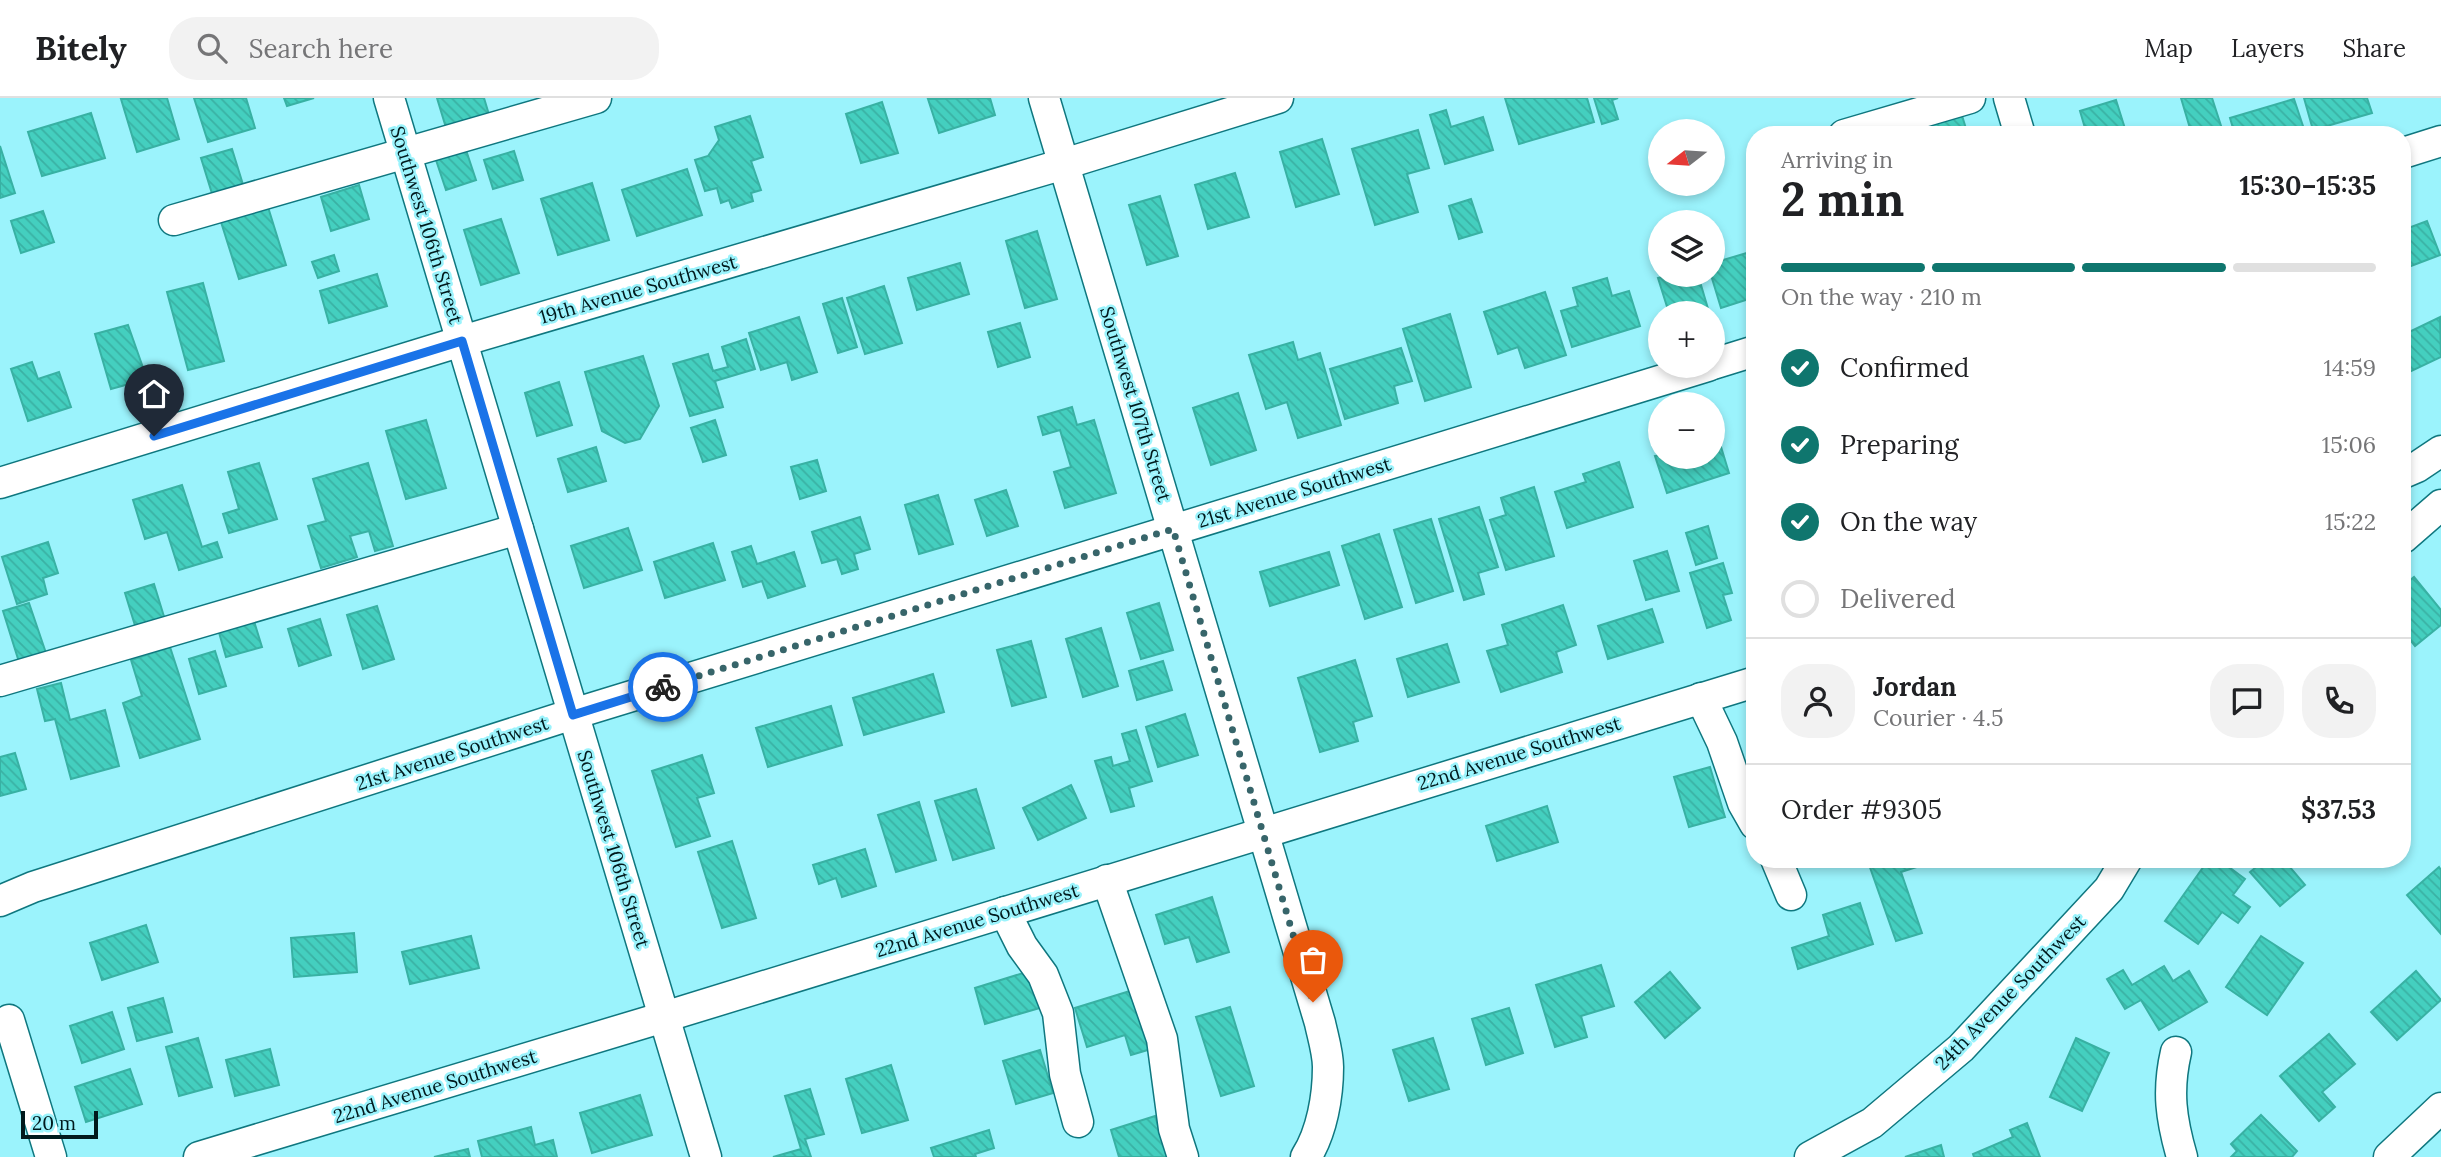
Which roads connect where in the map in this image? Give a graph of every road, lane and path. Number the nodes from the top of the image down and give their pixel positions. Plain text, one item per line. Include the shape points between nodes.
1 (389, 98) edge
2 (596, 98) edge
3 (1044, 98) edge
4 (1278, 98) edge
5 (1970, 98) edge
6 (2009, 98) edge
7 (1875, 126) edge
8 (2017, 126) edge
9 (2441, 141) edge
10 (2411, 150) edge
11 (405, 153) junction
12 (1064, 164) junction
13 (174, 220) dead end
14 (462, 341) junction
15 (1746, 354) edge
16 (1725, 360) edge
17 (1669, 378) edge
18 (2441, 451) edge
19 (2411, 471) edge
20 (0, 483) edge
21 (2441, 505) edge
22 (518, 529) junction
23 (1173, 529) junction
24 (2411, 531) edge
25 (0, 681) edge
26 (1746, 685) edge
27 (1701, 698) junction
28 (573, 715) junction
29 (1746, 808) edge
30 (1264, 831) junction
31 (1780, 868) edge
32 (2122, 868) edge
33 (1107, 880) junction
34 (1791, 895) dead end
35 (0, 901) edge
36 (1005, 912) junction
37 (664, 1017) junction
38 (9, 1020) dead end
39 (2176, 1052) dead end
40 (2441, 1108) edge
41 (1078, 1122) dead end
42 (51, 1157) edge
43 (199, 1157) edge
44 (706, 1157) edge
45 (1183, 1157) edge
46 (1306, 1157) edge
47 (1810, 1157) edge
48 (2182, 1157) edge
49 (2389, 1157) edge

1 - 11 street, Southwest 106th Street
2 - 11 street
3 - 12 street, Southwest 107th Street
4 - 12 street, 19th Avenue Southwest
5 - 7 street
6 - 8 street
9 - 10 street
11 - 13 street
11 - 14 street, Southwest 106th Street
12 - 14 street, 19th Avenue Southwest
12 - 23 street, Southwest 107th Street
14 - 20 street, 19th Avenue Southwest
14 - 22 street, Southwest 106th Street
15 - 16 street
17 - 23 street, 21st Avenue Southwest
18 - 19 street
21 - 24 street
22 - 25 street
22 - 28 street, Southwest 106th Street
23 - 28 street, 21st Avenue Southwest
23 - 30 street, Southwest 107th Street
26 - 27 street, 22nd Avenue Southwest
27 - 29 street
27 - 30 street, 22nd Avenue Southwest
28 - 35 street, 21st Avenue Southwest
28 - 37 street, Southwest 106th Street
30 - 33 street, 22nd Avenue Southwest
30 - 46 street, Southwest 107th Street via 1328,1065 1324,1111
31 - 34 street
32 - 47 street, 24th Avenue Southwest via 2109,889 1961,1048 1872,1123
33 - 36 street, 22nd Avenue Southwest
33 - 45 street via 1162,1039 1174,1129
36 - 37 street, 22nd Avenue Southwest
36 - 41 street via 1058,1013 1065,1074
37 - 43 street, 22nd Avenue Southwest
37 - 44 street, Southwest 106th Street
38 - 42 street
39 - 48 street via 2170,1077 2172,1122
40 - 49 street

